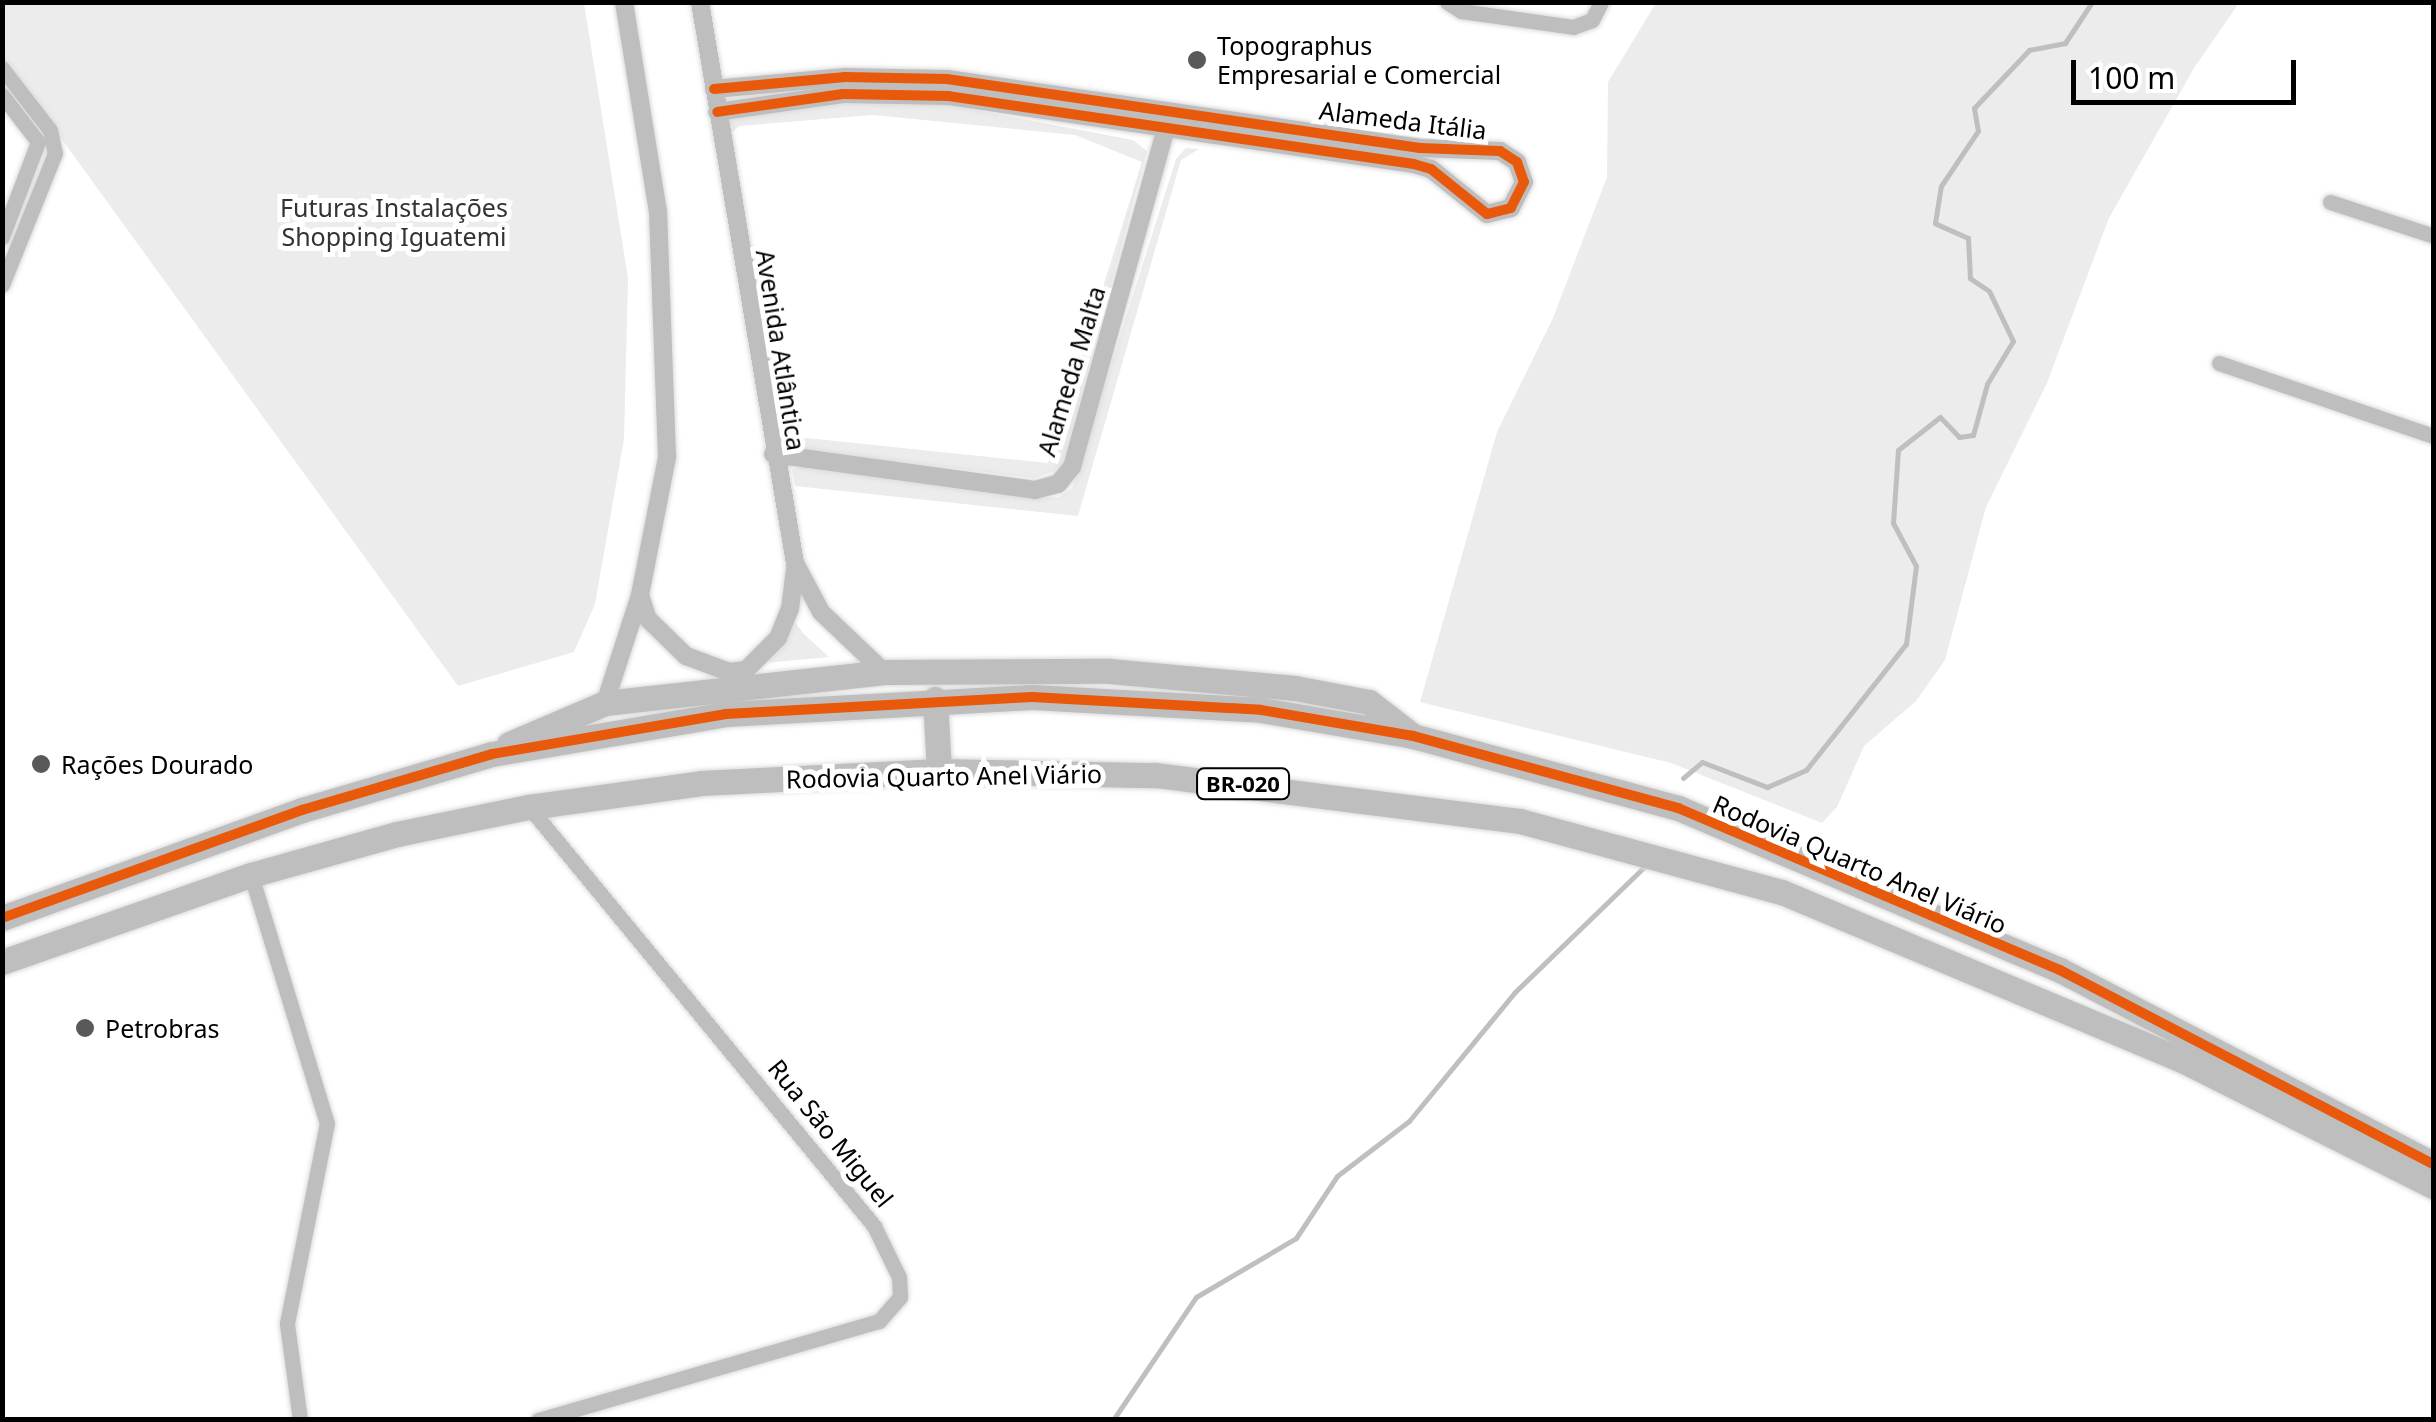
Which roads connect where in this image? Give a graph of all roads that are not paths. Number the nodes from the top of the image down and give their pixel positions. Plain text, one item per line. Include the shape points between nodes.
1 (624, 2) edge
2 (700, 2) edge
3 (1446, 2) edge
4 (1600, 2) edge
5 (2, 68) edge
6 (714, 89) junction
7 (2, 95) edge
8 (1170, 108) junction
9 (717, 112) junction
10 (1460, 149) junction
11 (1448, 181) junction
12 (23, 194) junction
13 (40, 201) junction
14 (2330, 202) dead end
15 (2434, 236) edge
16 (2, 237) edge
17 (2, 285) edge
18 (2219, 363) dead end
19 (2434, 436) edge
20 (772, 454) junction
21 (795, 563) junction
22 (640, 595) junction
23 (884, 672) junction
24 (935, 699) junction
25 (604, 702) junction
26 (1414, 736) junction
27 (492, 754) junction
28 (939, 771) junction
29 (529, 807) junction
30 (251, 876) junction
31 (2, 918) edge
32 (2, 962) edge
33 (2434, 1166) edge
34 (2434, 1187) edge
35 (300, 1420) edge
36 (538, 1420) edge

1 - 22 street via 658,212 666,336 667,457
2 - 6 street, Avenida Atlântica
3 - 4 street via 1461,11 1573,28 1592,20
5 - 13 street via 54,142
6 - 8 street, Alameda Itália via 895,76
6 - 9 street, Avenida Atlântica
7 - 12 street via 38,142
8 - 9 street, Alameda Itália via 890,93
8 - 10 street, Alameda Itália
8 - 11 street, Alameda Itália via 1414,164
8 - 20 street, Alameda Malta via 1072,467 1058,484 1035,490
9 - 20 street, Avenida Atlântica
10 - 11 street
10 - 11 street, Alameda Itália via 1510,155 1523,171 1520,194 1511,208 1488,214
12 - 13 street
12 - 16 street
13 - 17 street
14 - 15 street
18 - 19 street
20 - 21 street, Avenida Atlântica
21 - 22 street via 790,609 778,638 746,670 729,672 686,656 656,629
21 - 23 street, Avenida Atlântica via 835,630
22 - 25 street
23 - 25 highway
23 - 26 highway via 1109,671 1296,688 1369,702
24 - 26 highway, Rodovia Quarto Anel Viário via 1032,697 1261,710
24 - 27 highway, Rodovia Quarto Anel Viário via 726,714
24 - 28 highway
25 - 27 highway
26 - 33 highway, Rodovia Quarto Anel Viário via 1678,808 2060,970
27 - 31 highway, Rodovia Quarto Anel Viário via 302,810
28 - 29 highway, Rodovia Quarto Anel Viário / BR-020 via 701,783
28 - 34 highway, Rodovia Quarto Anel Viário / BR-020 via 1226,782 1520,822 1655,856 1782,892 1914,943 2184,1061
29 - 30 highway, Rodovia Quarto Anel Viário / BR-020 via 397,834
29 - 36 street, Rua São Miguel via 874,1226 900,1297 879,1321
30 - 32 highway, Rodovia Quarto Anel Viário / BR-020
30 - 35 street via 328,1123 288,1324

